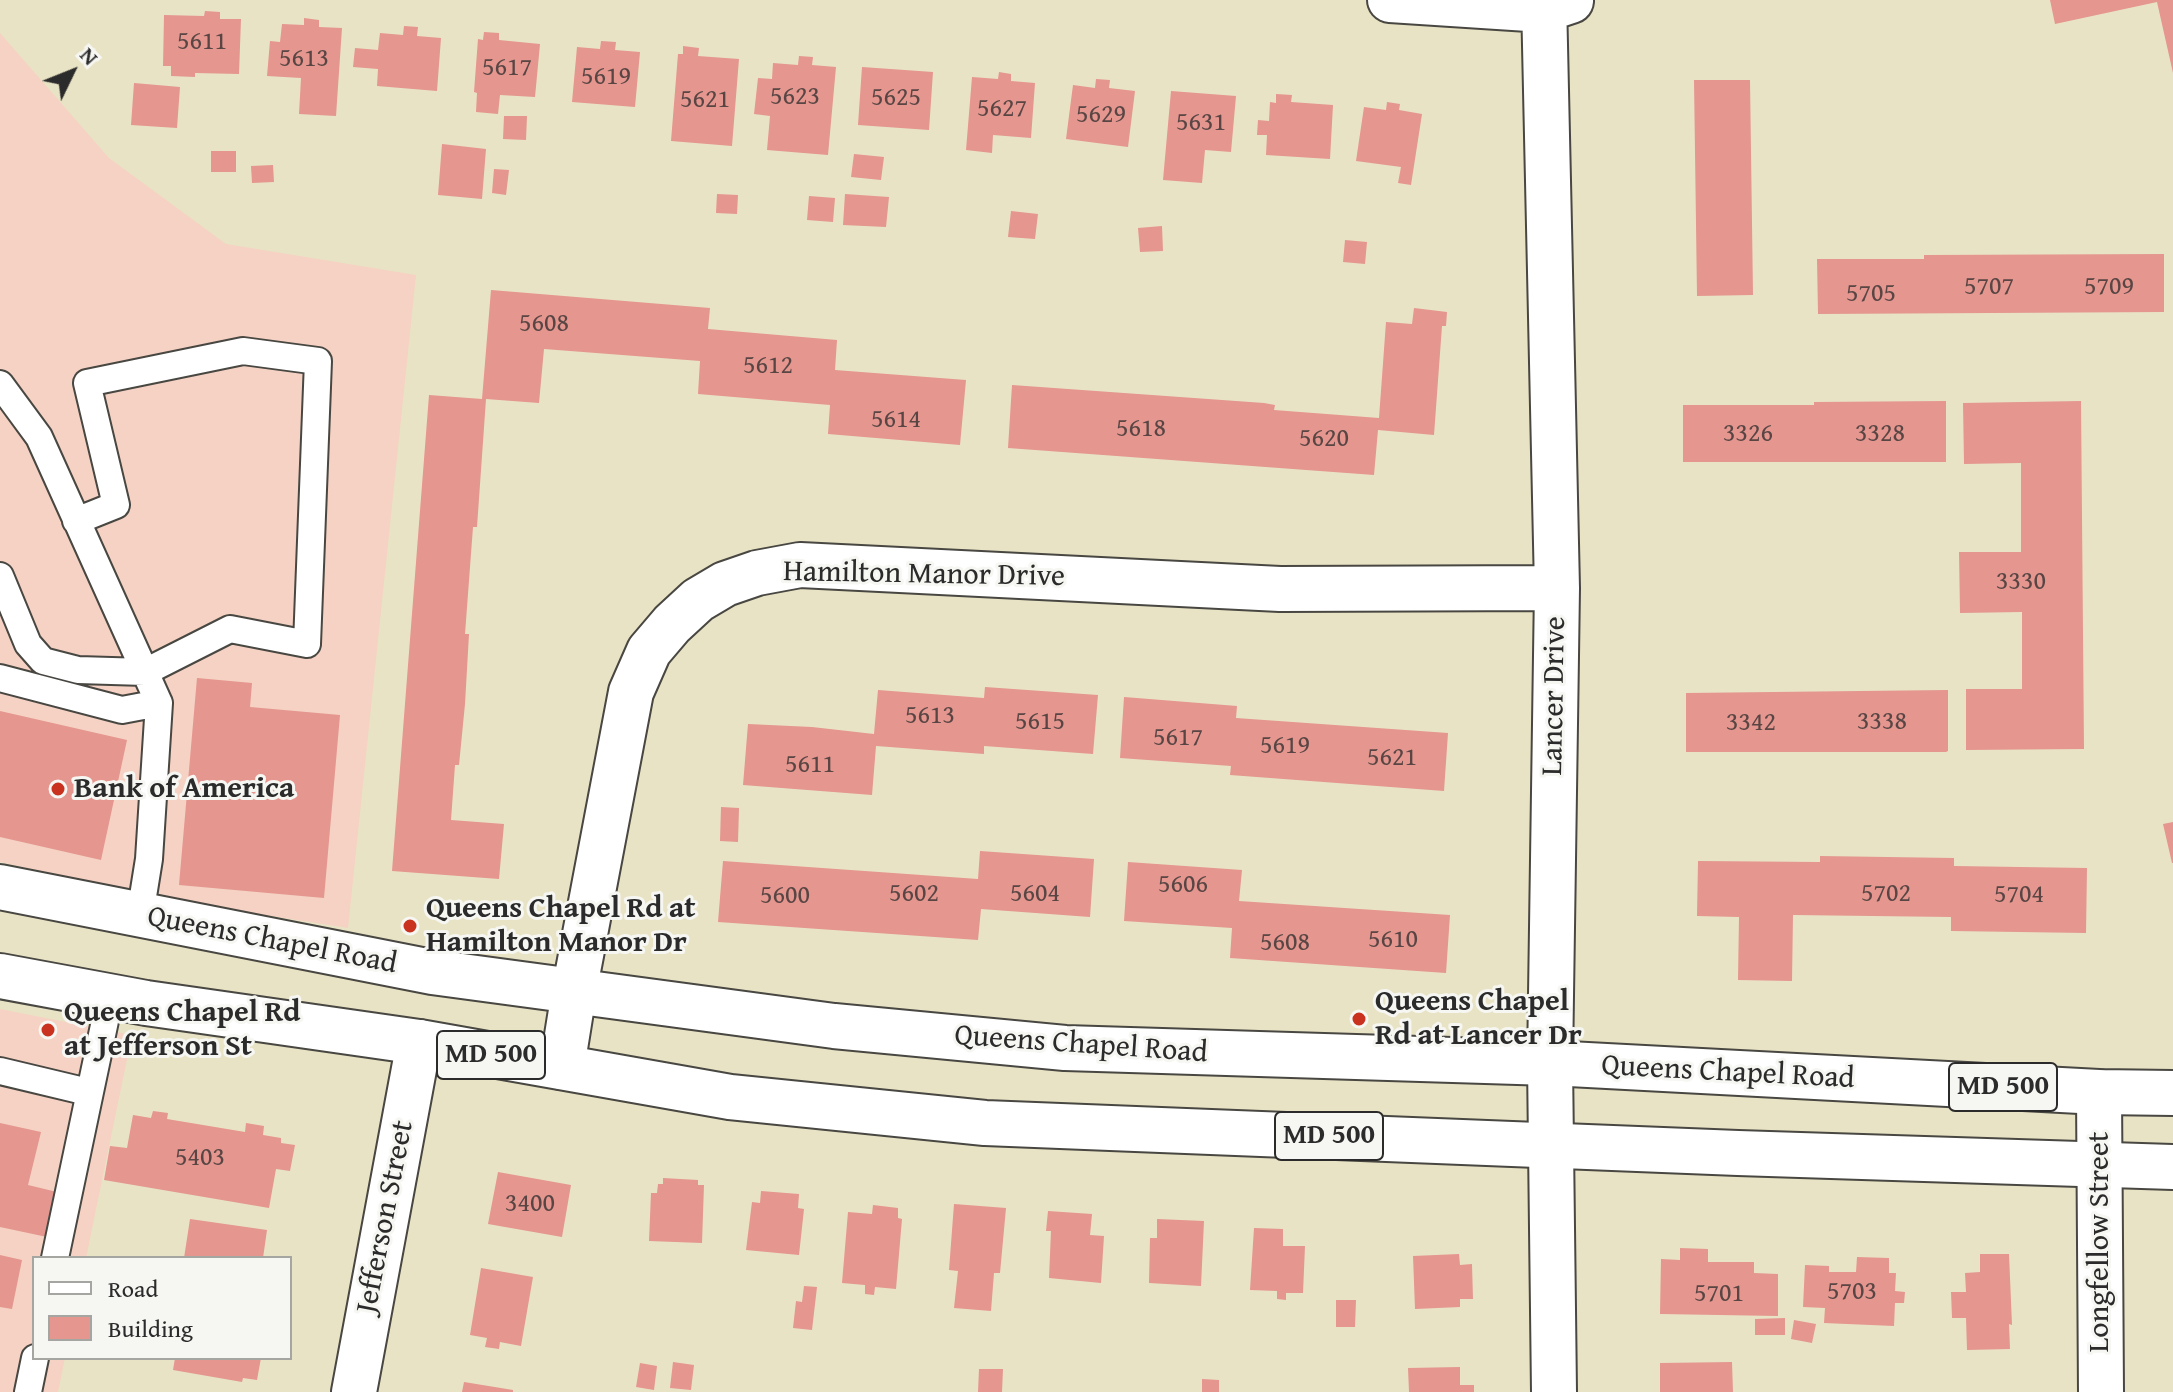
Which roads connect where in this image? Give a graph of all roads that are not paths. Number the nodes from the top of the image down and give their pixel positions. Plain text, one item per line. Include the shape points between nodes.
1 (1390, 0) edge
2 (1554, 3) edge
3 (0, 384) edge
4 (76, 521) junction
5 (0, 576) edge
6 (1557, 588) junction
7 (145, 672) junction
8 (0, 678) edge
9 (159, 703) junction
10 (0, 887) edge
11 (140, 915) junction
12 (0, 976) edge
13 (574, 992) junction
14 (110, 997) junction
15 (419, 1042) junction
16 (1550, 1063) junction
17 (562, 1067) junction
18 (0, 1071) edge
19 (88, 1092) junction
20 (2099, 1092) junction
21 (2173, 1093) edge
22 (1551, 1145) junction
23 (2099, 1164) junction
24 (2173, 1167) edge
25 (55, 1256) edge
26 (35, 1360) edge
27 (28, 1392) edge
28 (354, 1392) edge
29 (1554, 1392) edge
30 (2101, 1392) edge

1 - 2 main road
2 - 6 main road, Lancer Drive
3 - 4 lane via 39,437
4 - 7 lane
4 - 7 lane via 116,505 87,383 243,351 318,361 307,644 230,629
5 - 7 lane via 28,644 43,661 78,670
6 - 13 main road, Hamilton Manor Drive via 1280,589 800,565 725,584 672,624 649,651 631,692
6 - 16 main road, Lancer Drive
7 - 9 lane
8 - 9 lane via 122,710
9 - 11 lane
10 - 11 main road, Queens Chapel Road / MD 500
11 - 13 main road, Queens Chapel Road / MD 500 via 432,972
12 - 14 main road, MD 500
13 - 16 main road, Queens Chapel Road / MD 500 via 834,1026 1065,1048
13 - 17 main road, Hamilton Manor Drive
14 - 15 main road, MD 500
14 - 19 lane
15 - 17 main road, MD 500
15 - 28 main road, Jefferson Street
16 - 20 main road, Queens Chapel Road / MD 500
16 - 22 main road, Lancer Drive
17 - 22 main road, MD 500 via 730,1097 985,1123
18 - 19 lane
19 - 25 lane
20 - 21 main road, Queens Chapel Road / MD 500
20 - 23 main road, Longfellow Street
22 - 23 main road, MD 500
22 - 29 main road, Lancer Drive
23 - 24 main road, MD 500
23 - 30 main road, Longfellow Street
26 - 27 lane

